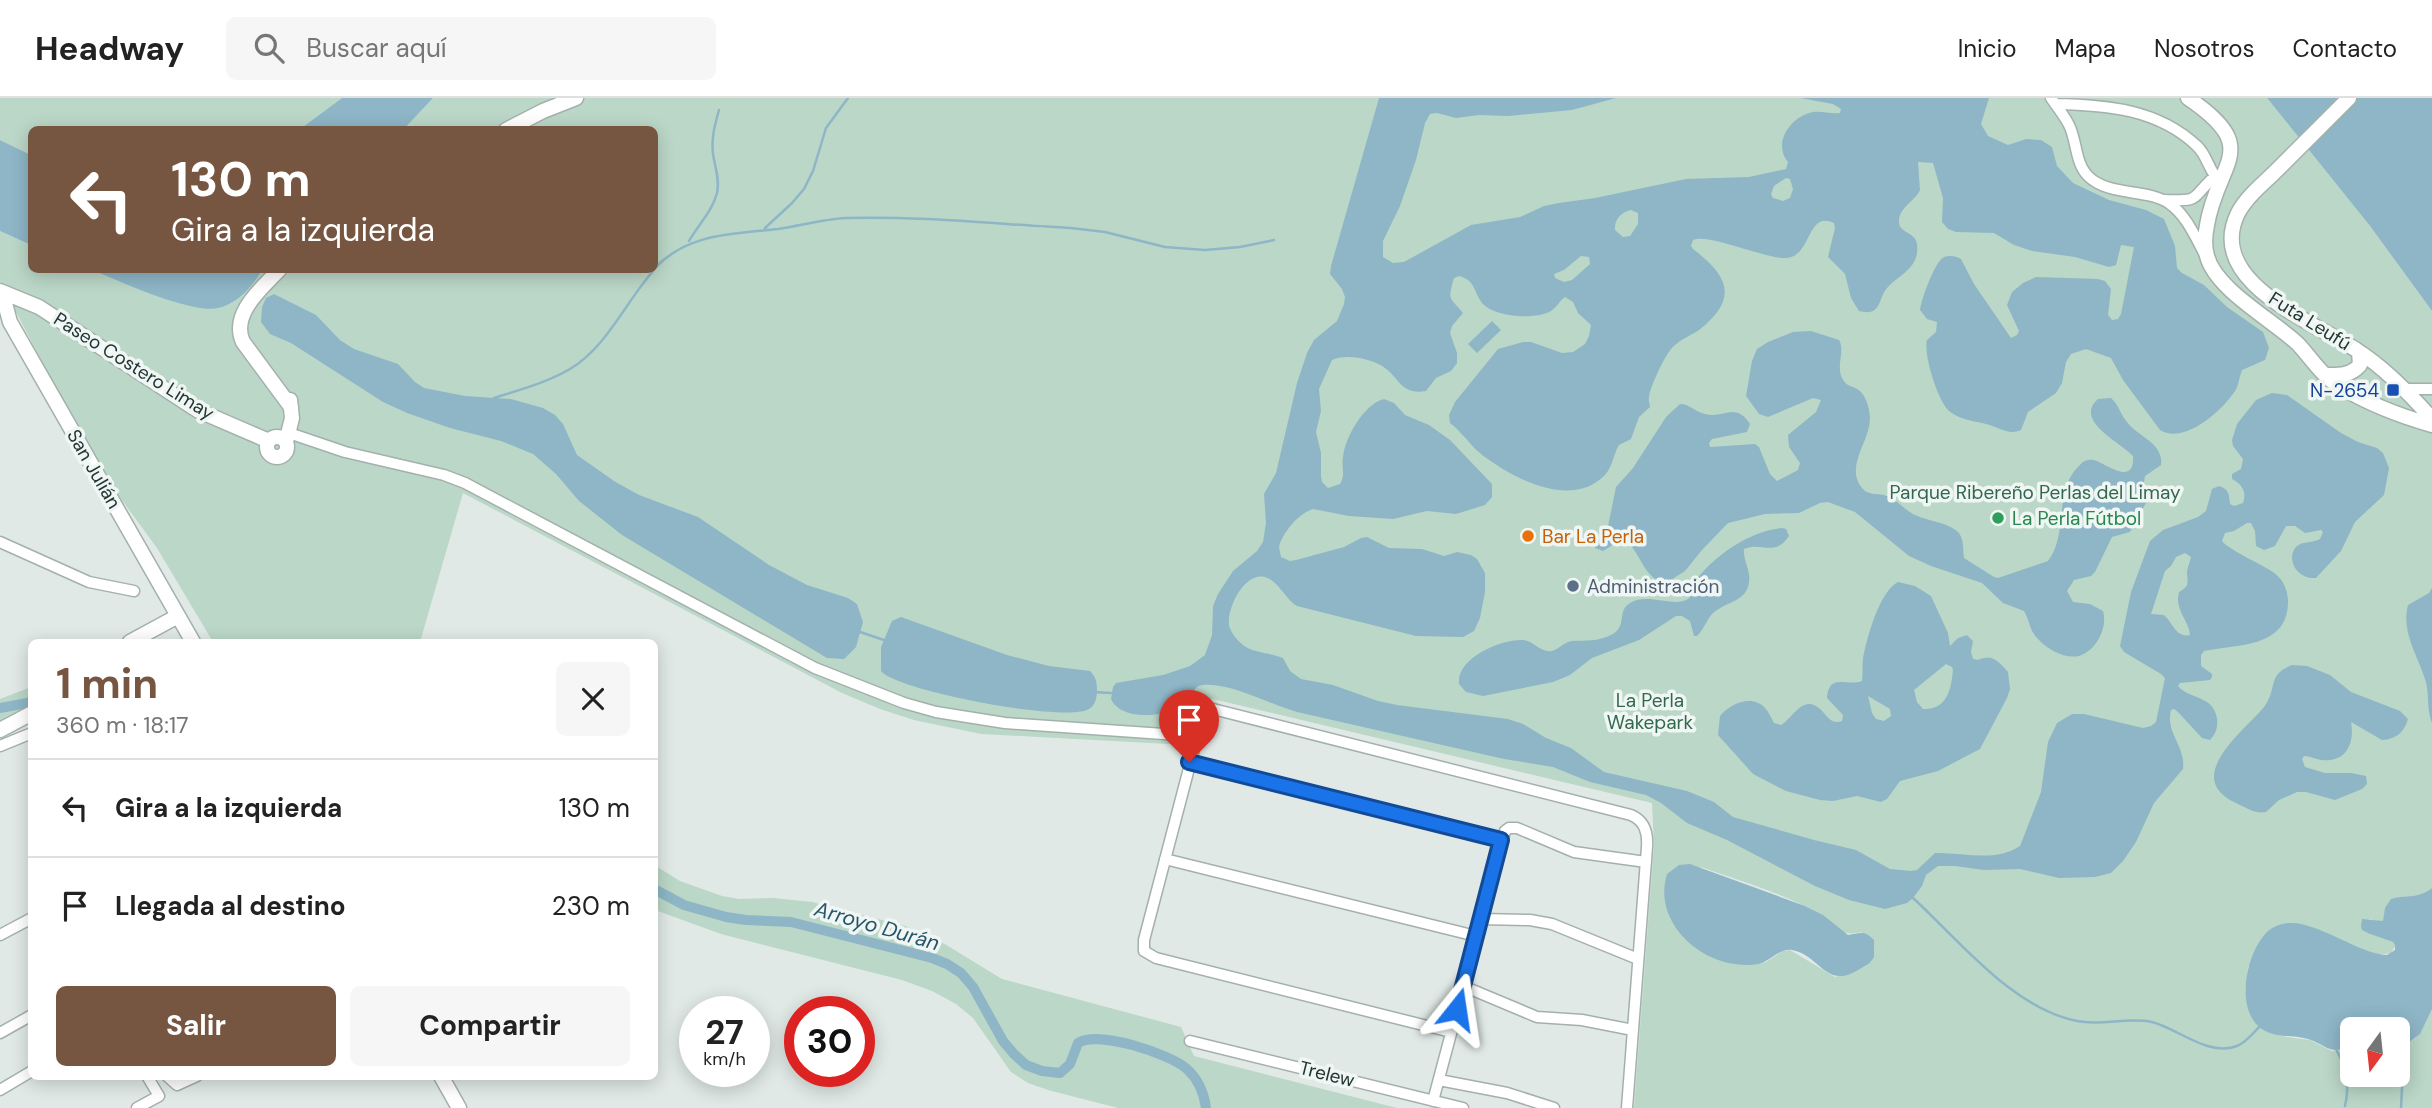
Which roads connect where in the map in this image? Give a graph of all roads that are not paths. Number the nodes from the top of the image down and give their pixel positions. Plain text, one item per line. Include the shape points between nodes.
1 (576, 98) edge
2 (2188, 98) edge
3 (2349, 98) edge
4 (2053, 101) edge
5 (514, 126) edge
6 (2217, 179) junction
7 (2164, 200) junction
8 (2207, 259) junction
9 (276, 273) edge
10 (1, 292) edge
11 (2359, 352) junction
12 (2326, 375) junction
13 (2404, 389) junction
14 (2432, 389) edge
15 (2432, 419) edge
16 (2432, 425) edge
17 (287, 438) junction
18 (0, 542) edge
19 (134, 591) dead end
20 (178, 616) junction
21 (136, 639) edge
22 (191, 639) edge
23 (28, 715) edge
24 (0, 730) edge
25 (28, 735) edge
26 (1178, 735) dead end
27 (0, 746) edge
28 (1189, 762) junction
29 (1501, 840) junction
30 (1164, 859) junction
31 (1646, 862) junction
32 (1481, 919) junction
33 (28, 920) edge
34 (0, 935) edge
35 (1476, 936) junction
36 (1639, 959) junction
37 (1463, 986) junction
38 (28, 1017) edge
39 (1633, 1030) junction
40 (1451, 1032) junction
41 (0, 1033) edge
42 (1190, 1041) dead end
43 (28, 1073) edge
44 (149, 1080) edge
45 (171, 1080) edge
46 (188, 1080) edge
47 (442, 1080) edge
48 (1439, 1080) junction
49 (0, 1090) edge
50 (1433, 1101) junction
51 (137, 1108) edge
52 (459, 1108) edge
53 (1463, 1108) edge
54 (1554, 1108) edge
55 (1627, 1108) edge

1 - 5 street
2 - 6 street via 2218,124 2231,144 2231,158
3 - 11 street, Futa Leufú via 2248,198 2238,214 2232,243 2236,261 2251,281 2278,303
4 - 6 street via 2121,109 2164,121 2200,148
4 - 7 street via 2070,126 2080,162 2097,183
6 - 7 street via 2190,201
6 - 8 street via 2206,229
7 - 8 street via 2179,212
8 - 12 street via 2226,284 2289,336
9 - 17 street via 258,292 239,325 247,347 272,366 287,389 292,418
10 - 17 street, Paseo Costero Limay via 39,307 197,410 269,441 269,453 277,457 285,452
10 - 20 street, San Julián via 10,322
11 - 12 street via 2360,365 2354,371
11 - 13 street, Futa Leufú
12 - 16 street via 2352,393
13 - 14 street
13 - 15 street, Futa Leufú
17 - 26 street via 465,483 816,668 904,703 1005,723
18 - 19 street via 89,582
20 - 21 street
20 - 22 street, San Julián
23 - 24 street
25 - 27 street
28 - 29 street
28 - 30 street
28 - 31 street via 1201,717 1210,709 1631,815 1645,827
29 - 31 street via 1509,828 1517,828 1574,852
29 - 32 street
30 - 35 street
30 - 40 street via 1143,944 1147,954
31 - 36 street
32 - 35 street
32 - 36 street via 1552,924
33 - 34 street
35 - 37 street
36 - 39 street
37 - 39 street via 1537,1017
37 - 40 street
38 - 41 street
39 - 55 street
40 - 48 street
42 - 50 street, Trelew
43 - 49 street
44 - 51 street via 159,1096
45 - 46 street via 177,1085
47 - 52 street
48 - 50 street
48 - 54 street
50 - 53 street, Trelew

